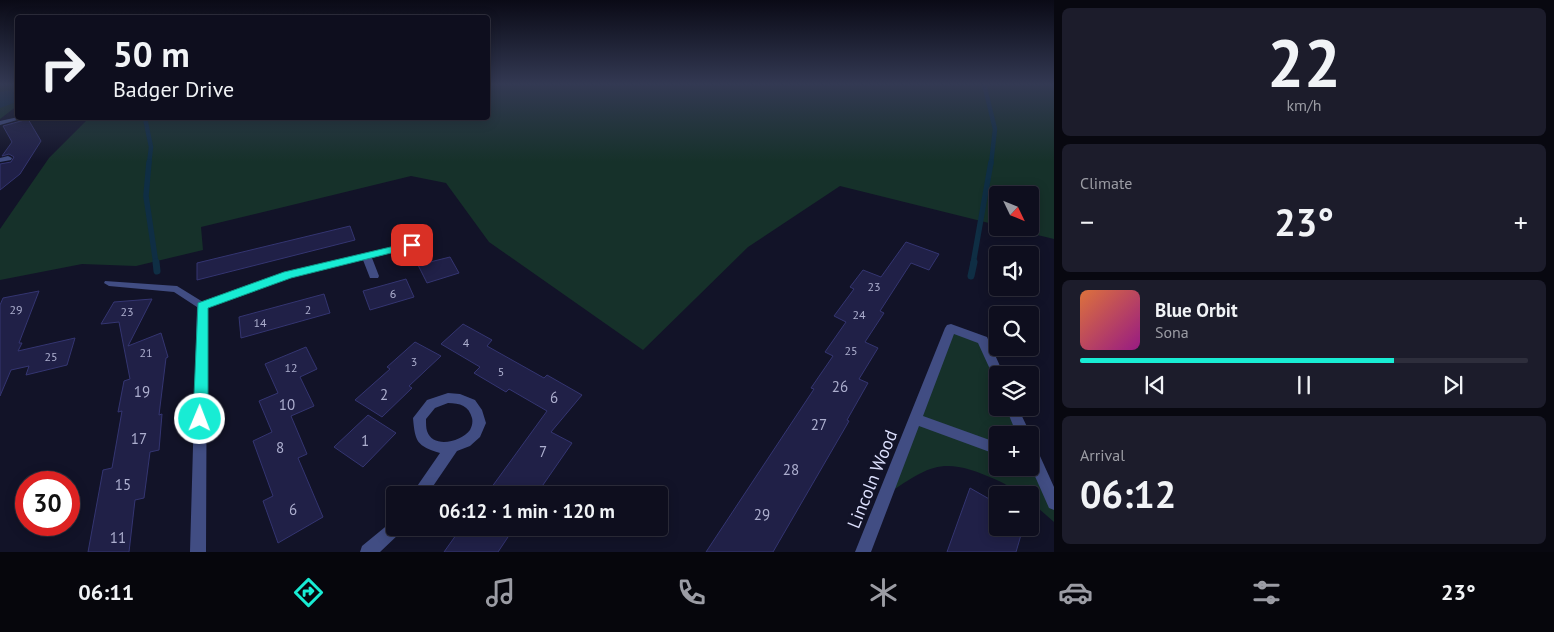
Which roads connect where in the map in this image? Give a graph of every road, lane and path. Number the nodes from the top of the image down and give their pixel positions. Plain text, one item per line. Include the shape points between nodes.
1 (15, 119) edge
2 (0, 123) edge
3 (412, 245) dead end
4 (368, 256) junction
5 (374, 276) dead end
6 (108, 283) dead end
7 (202, 306) junction
8 (994, 366) edge
9 (916, 419) junction
10 (989, 446) edge
11 (452, 448) junction
12 (1039, 474) edge
13 (425, 486) edge
14 (1054, 503) edge
15 (386, 536) edge
16 (198, 552) edge
17 (368, 552) edge
18 (863, 552) edge

1 - 2 street
3 - 4 street
4 - 5 street
4 - 7 street via 288,275
6 - 7 street via 178,289
7 - 16 street
8 - 9 street, Lincoln Wood via 983,340 951,328
9 - 10 street
9 - 18 street, Lincoln Wood
11 - 11 street via 432,446 425,441 418,426 424,410 448,398 467,401 474,406 479,422 471,438
11 - 13 street
12 - 14 street
15 - 17 street

